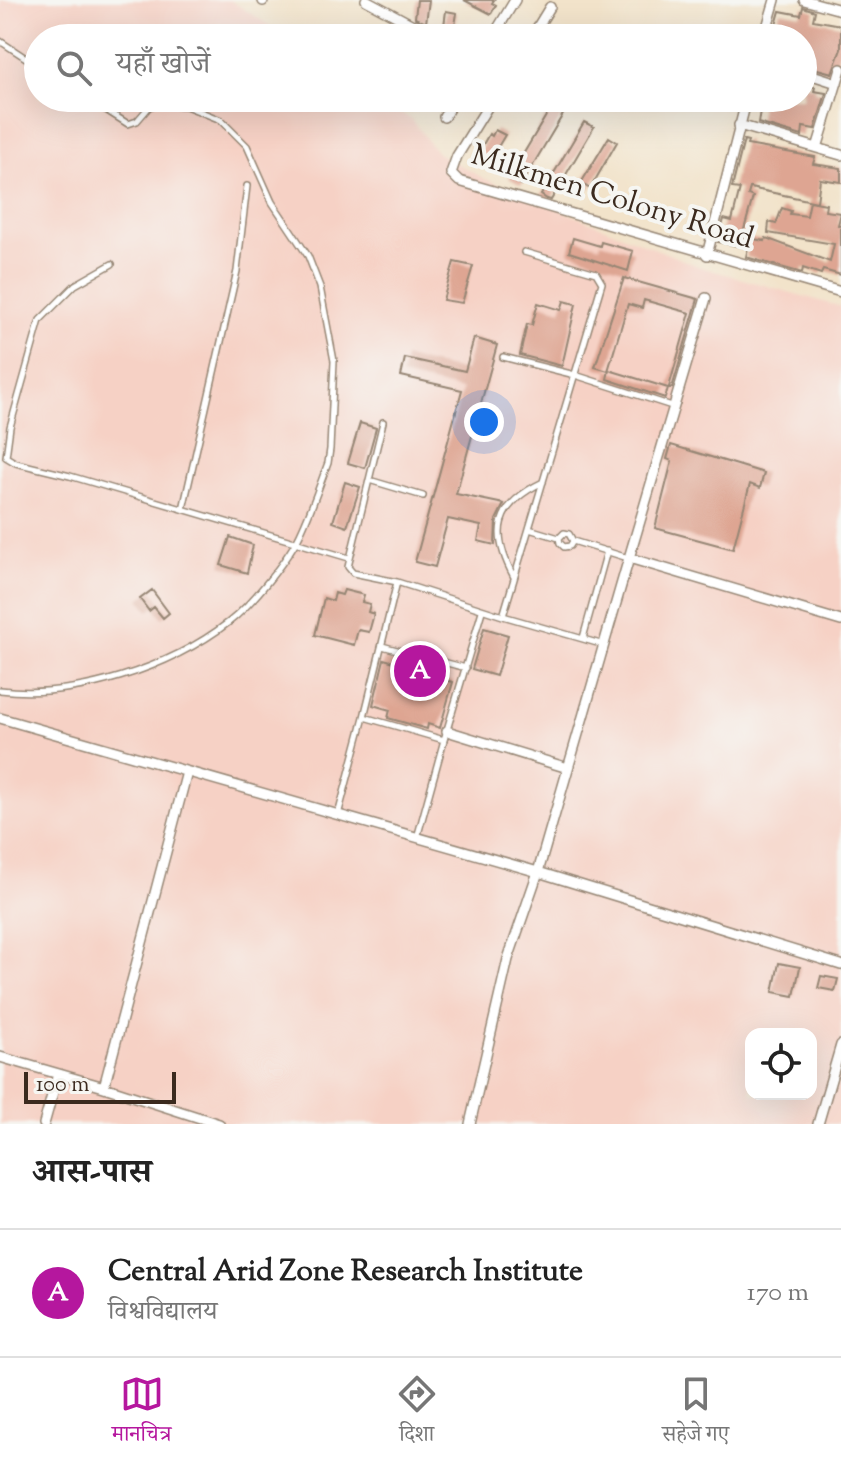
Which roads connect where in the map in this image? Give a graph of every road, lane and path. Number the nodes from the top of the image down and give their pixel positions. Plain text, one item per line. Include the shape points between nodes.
1 (366, 0) edge
2 (515, 0) edge
3 (775, 0) edge
4 (804, 0) edge
5 (550, 7) dead end
6 (841, 10) edge
7 (411, 24) edge
8 (500, 24) edge
9 (540, 24) edge
10 (768, 24) edge
11 (0, 41) edge
12 (24, 57) edge
13 (841, 69) edge
14 (817, 77) edge
15 (837, 83) junction
16 (109, 112) edge
17 (145, 112) edge
18 (201, 112) edge
19 (447, 112) edge
20 (484, 112) edge
21 (743, 112) edge
22 (444, 117) dead end
23 (739, 125) junction
24 (817, 148) junction
25 (841, 155) edge
26 (247, 186) dead end
27 (524, 252) dead end
28 (707, 255) junction
29 (112, 264) dead end
30 (841, 292) edge
31 (706, 298) dead end
32 (503, 357) dead end
33 (575, 375) junction
34 (675, 407) junction
35 (383, 422) dead end
36 (369, 480) junction
37 (543, 482) junction
38 (423, 496) dead end
39 (183, 509) junction
40 (529, 529) junction
41 (559, 538) junction
42 (573, 541) junction
43 (295, 543) junction
44 (607, 551) junction
45 (349, 558) junction
46 (629, 558) junction
47 (514, 579) junction
48 (397, 582) junction
49 (482, 611) junction
50 (503, 616) junction
51 (841, 621) edge
52 (583, 638) junction
53 (605, 645) junction
54 (381, 646) junction
55 (466, 668) junction
56 (0, 690) edge
57 (364, 717) junction
58 (0, 718) edge
59 (446, 735) junction
60 (568, 768) junction
61 (187, 772) junction
62 (338, 815) junction
63 (417, 838) junction
64 (538, 872) junction
65 (841, 965) edge
66 (841, 1045) edge
67 (0, 1057) edge
68 (58, 1074) junction
69 (104, 1087) junction
70 (44, 1124) edge
71 (219, 1124) edge
72 (470, 1124) edge
73 (818, 1124) edge

1 - 7 street
2 - 8 street
3 - 10 street
4 - 6 street
5 - 9 street
11 - 12 lane
13 - 15 street
14 - 15 street
15 - 24 street
16 - 17 lane via 128,124
18 - 43 lane via 221,120 247,146 272,202 314,270 334,361 328,463
19 - 22 street
20 - 28 street, Milkmen Colony Road via 457,156 451,173 459,181
21 - 23 street
23 - 24 street
23 - 28 street
24 - 25 street
26 - 39 lane via 237,271
27 - 33 lane via 600,277
28 - 30 street, Milkmen Colony Road
29 - 39 lane via 75,285 40,320 6,457
31 - 34 street
32 - 33 lane
33 - 34 lane
33 - 37 lane
34 - 46 street
35 - 36 lane
36 - 38 lane
36 - 45 lane
37 - 40 lane
37 - 47 lane via 514,499 501,525 499,544
39 - 43 lane
40 - 41 lane
40 - 47 lane
41 - 42 lane via 569,534
41 - 42 lane via 564,547
42 - 44 lane
43 - 45 lane
43 - 56 lane via 231,621 180,653 104,682 43,691
44 - 46 lane
44 - 52 lane
45 - 48 lane via 353,573
46 - 51 street
46 - 53 street
47 - 50 lane
48 - 49 lane
48 - 54 lane
49 - 50 lane
49 - 55 lane
50 - 52 lane
52 - 53 lane
53 - 60 street
54 - 55 lane
54 - 57 lane
55 - 59 lane
57 - 59 lane
57 - 62 lane
58 - 61 street
59 - 60 street
59 - 63 lane
60 - 64 street
61 - 62 street
61 - 69 street
62 - 63 street
63 - 64 street
64 - 65 street
64 - 72 street via 508,959
66 - 73 street
67 - 68 street
68 - 69 street
68 - 70 street
69 - 71 street

